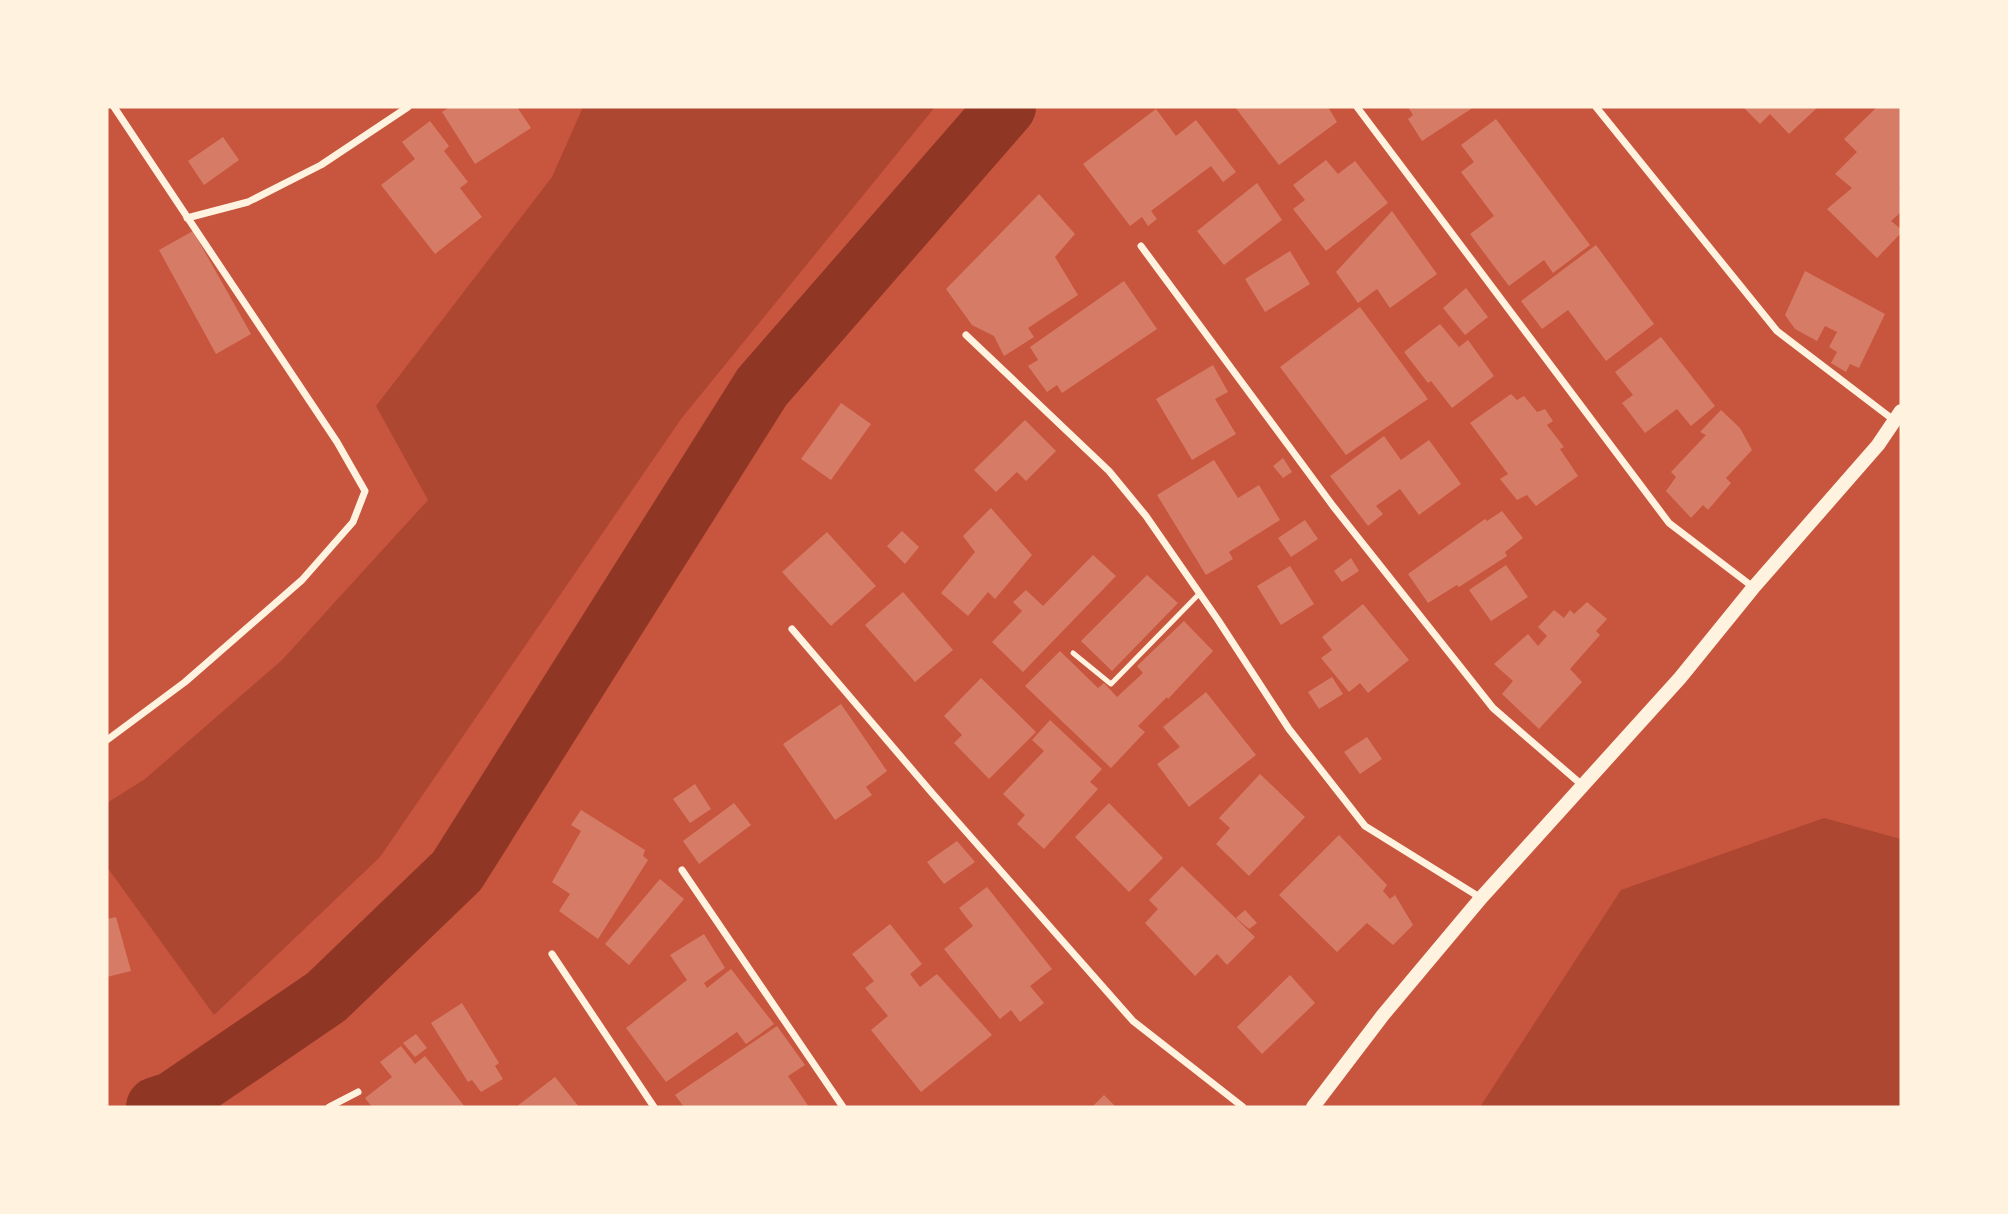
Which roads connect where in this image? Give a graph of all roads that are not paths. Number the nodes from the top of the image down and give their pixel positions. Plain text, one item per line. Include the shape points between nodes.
1 (114, 107) edge
2 (408, 107) edge
3 (1357, 107) edge
4 (1596, 107) edge
5 (187, 218) junction
6 (1141, 246) dead end
7 (966, 335) dead end
8 (1899, 418) edge
9 (1753, 588) junction
10 (1200, 593) junction
11 (792, 629) dead end
12 (1073, 653) dead end
13 (107, 740) edge
14 (1582, 785) junction
15 (682, 870) dead end
16 (1482, 898) junction
17 (552, 954) dead end
18 (358, 1092) dead end
19 (329, 1107) edge
20 (654, 1107) edge
21 (843, 1107) edge
22 (1243, 1107) edge
23 (1313, 1107) edge

1 - 5 street
2 - 5 street via 321,165 248,202
3 - 9 street via 1669,523
4 - 8 street via 1777,331
5 - 13 street via 365,491 353,522 302,580 185,682
6 - 14 street via 1333,506 1493,708
7 - 10 street via 1109,471
8 - 9 main road
9 - 14 main road via 1680,678
10 - 12 lane via 1111,684
10 - 16 street via 1289,729 1365,826
11 - 22 street via 1133,1021
14 - 16 main road
15 - 21 street
16 - 23 main road
17 - 20 street
18 - 19 street

